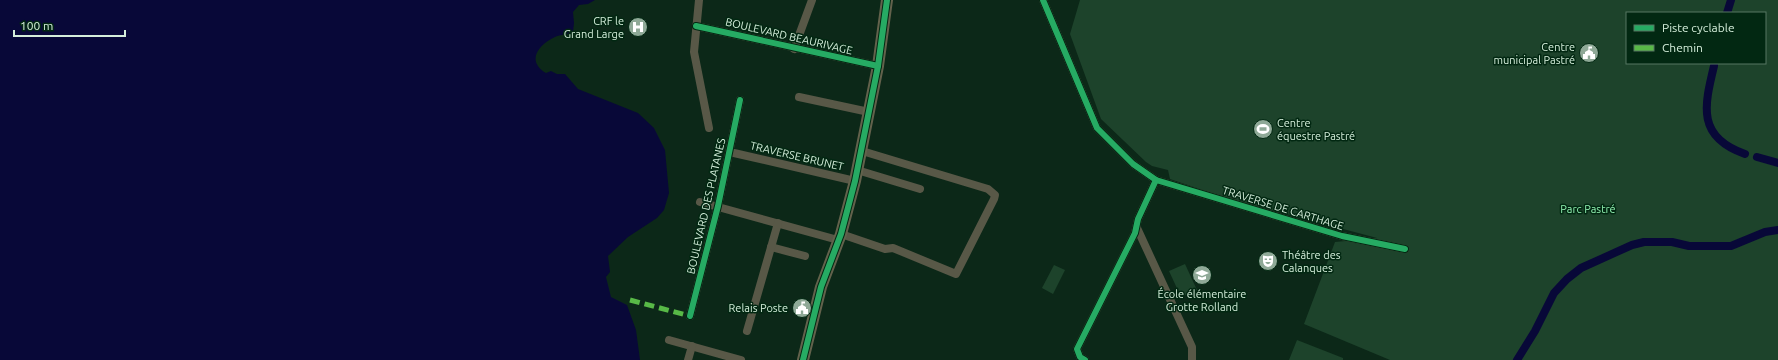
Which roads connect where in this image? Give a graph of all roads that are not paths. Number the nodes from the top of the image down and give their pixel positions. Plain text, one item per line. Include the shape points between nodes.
1 (699, 0) edge
2 (812, 0) edge
3 (887, 0) edge
4 (1043, 0) edge
5 (696, 26) junction
6 (794, 48) junction
7 (878, 66) junction
8 (799, 97) dead end
9 (740, 100) dead end
10 (869, 112) junction
11 (708, 128) dead end
12 (862, 151) junction
13 (734, 153) dead end
14 (856, 176) junction
15 (1156, 180) junction
16 (920, 189) dead end
17 (700, 202) dead end
18 (718, 206) junction
19 (778, 223) junction
20 (1137, 228) junction
21 (839, 237) junction
22 (771, 247) junction
23 (1405, 250) dead end
24 (805, 256) dead end
25 (690, 316) dead end
26 (747, 331) dead end
27 (669, 340) dead end
28 (692, 346) junction
29 (688, 360) edge
30 (741, 360) edge
31 (803, 360) edge
32 (1084, 360) edge
33 (1192, 360) edge

1 - 5 street
2 - 6 street
3 - 7 street
4 - 15 street, TRAVERSE DE CARTHAGE via 1096,128 1132,164
5 - 6 street, BOULEVARD BEAURIVAGE
5 - 11 street via 694,52
6 - 7 street, BOULEVARD BEAURIVAGE
7 - 10 street
8 - 10 street
9 - 18 street, BOULEVARD DES PLATANES
10 - 12 street
12 - 14 street
12 - 21 street via 988,189 995,195 956,274 893,248 885,249
13 - 14 street, TRAVERSE BRUNET
14 - 16 street, TRAVERSE BRUNET
14 - 21 street
15 - 20 street via 1138,219
15 - 23 street, TRAVERSE DE CARTHAGE via 1342,236
17 - 18 street
18 - 19 street
18 - 25 street, BOULEVARD DES PLATANES
19 - 21 street
19 - 22 street
20 - 32 street via 1077,349
20 - 33 street via 1192,347
21 - 31 street via 821,286
22 - 24 street
22 - 26 street
27 - 28 street
28 - 29 street
28 - 30 street

